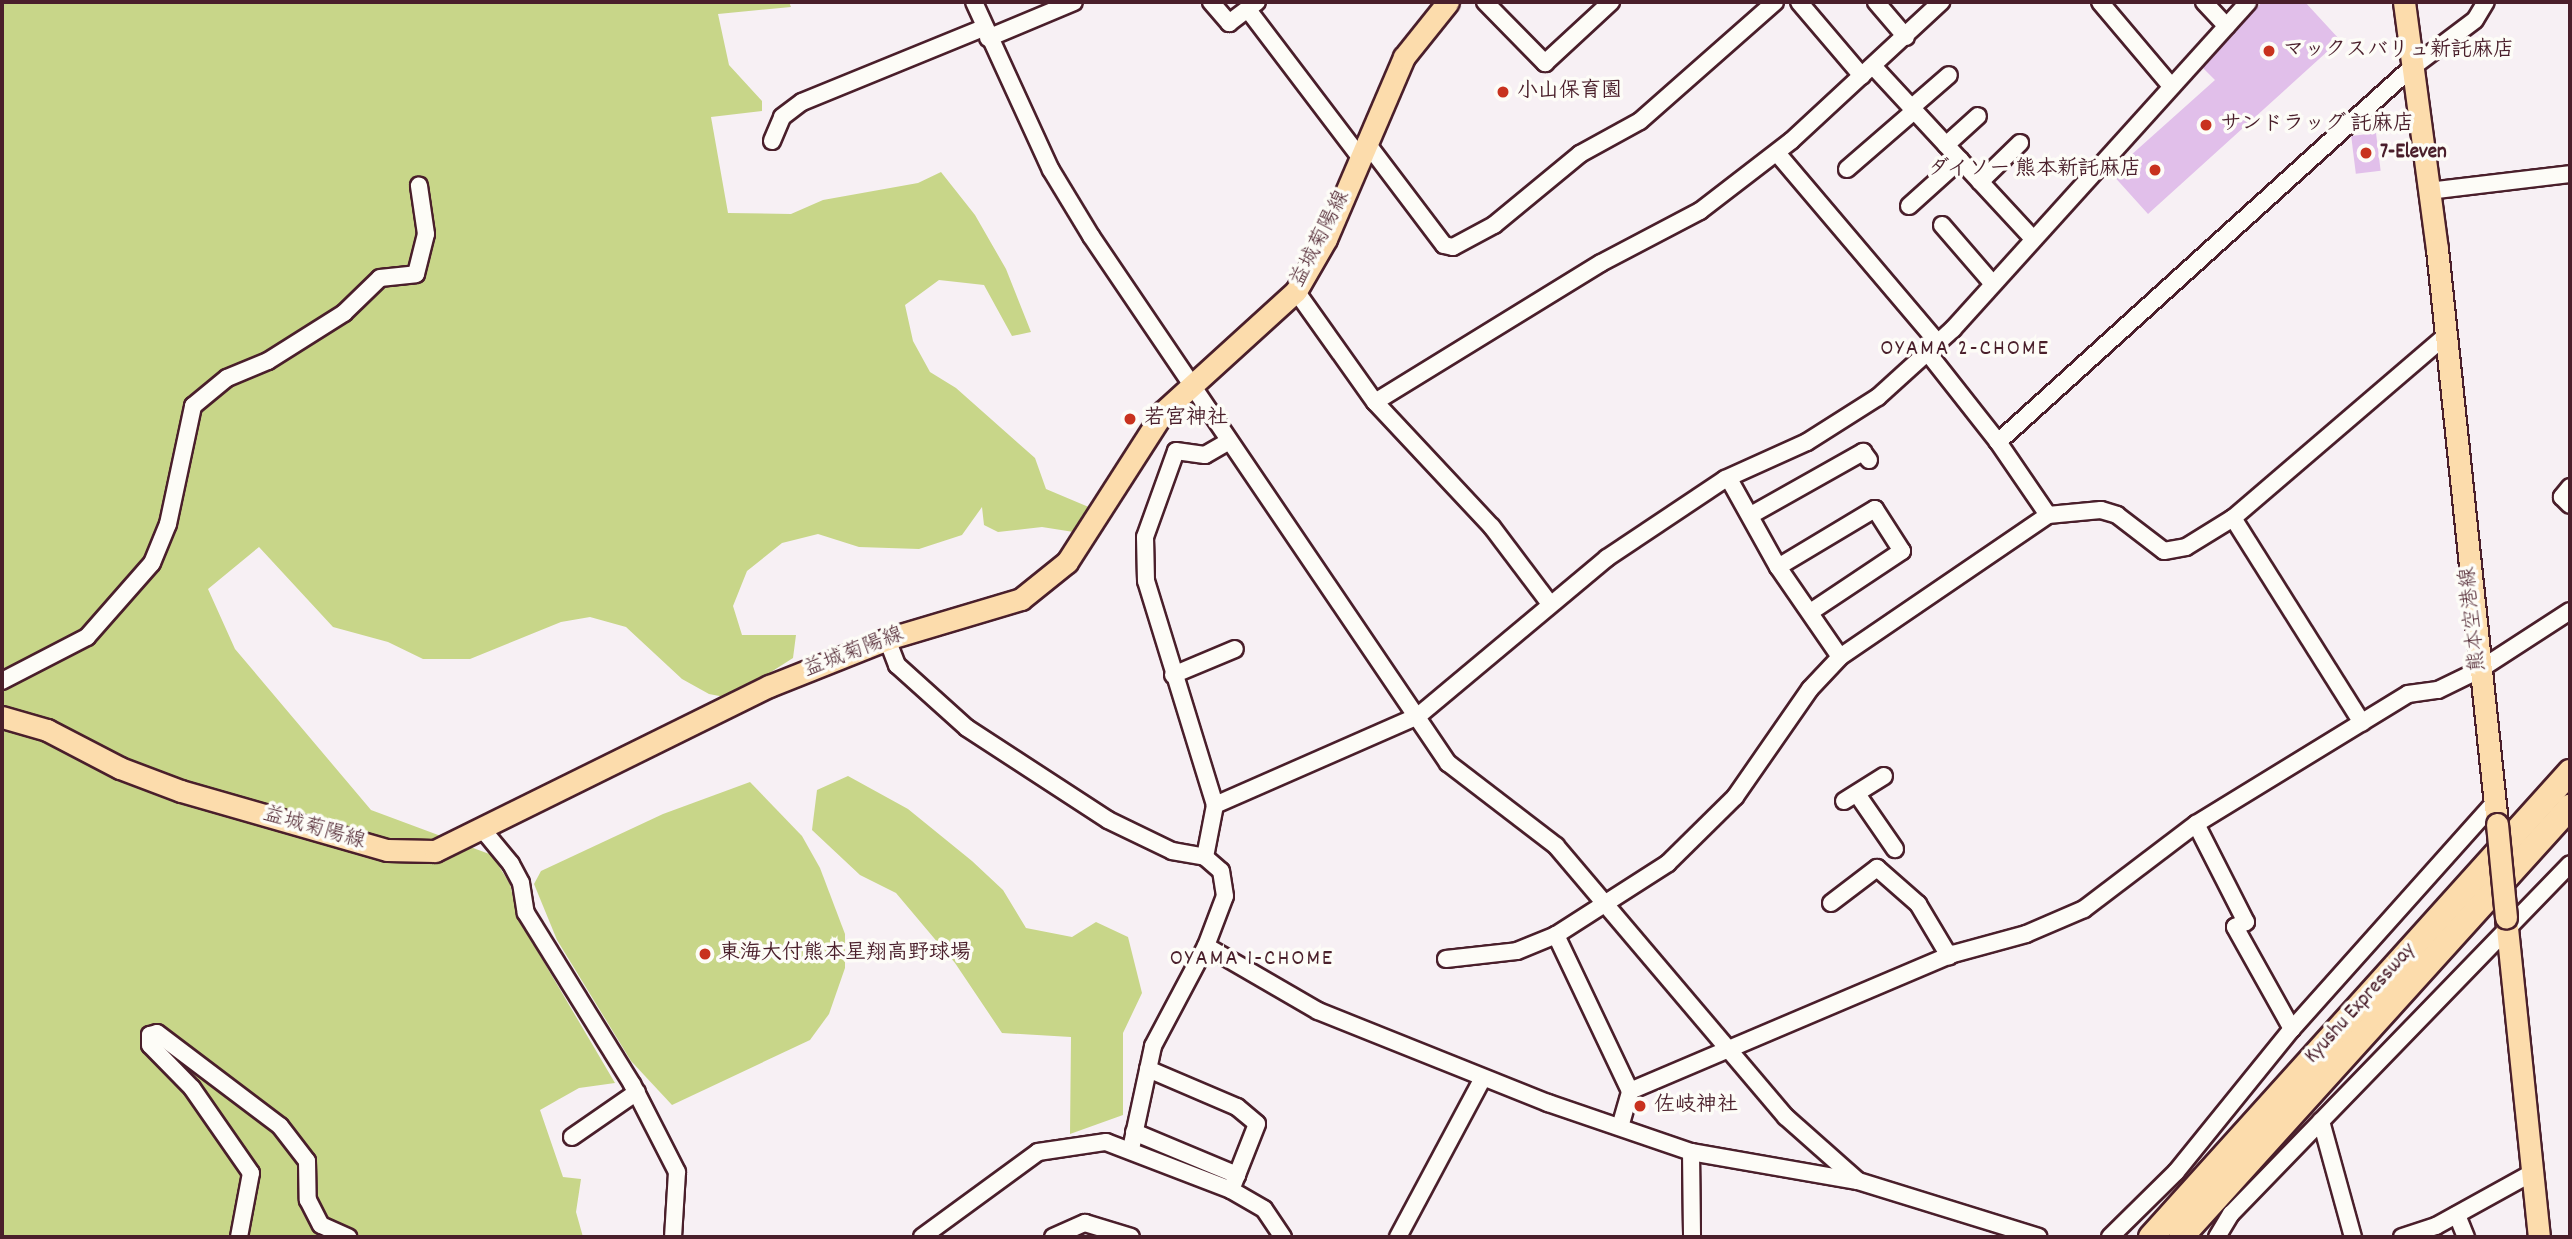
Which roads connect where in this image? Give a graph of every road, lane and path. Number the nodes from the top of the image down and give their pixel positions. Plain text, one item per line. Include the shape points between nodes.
1 (974, 2) edge
2 (1074, 2) edge
3 (1211, 2) edge
4 (1448, 2) edge
5 (1485, 2) edge
6 (1611, 2) edge
7 (1775, 2) edge
8 (1799, 2) edge
9 (1876, 2) edge
10 (2099, 2) edge
11 (2204, 2) edge
12 (2248, 2) edge
13 (2404, 2) edge
14 (2486, 2) edge
15 (1931, 5) edge
16 (1253, 6) edge
17 (2226, 26) junction
18 (985, 33) junction
19 (1906, 37) junction
20 (2410, 69) junction
21 (1868, 71) junction
22 (1948, 75) dead end
23 (2171, 86) junction
24 (1913, 109) junction
25 (1978, 116) dead end
26 (772, 141) dead end
27 (2020, 143) dead end
28 (1946, 145) junction
29 (1363, 150) junction
30 (1777, 153) junction
31 (1960, 160) junction
32 (1847, 169) dead end
33 (2570, 174) edge
34 (1980, 182) junction
35 (419, 186) dead end
36 (2428, 191) junction
37 (1909, 206) dead end
38 (1942, 225) dead end
39 (2033, 239) junction
40 (1993, 284) junction
41 (1296, 291) junction
42 (2445, 336) junction
43 (1933, 348) junction
44 (1193, 386) junction
45 (1375, 402) junction
46 (1229, 441) junction
47 (1998, 442) junction
48 (1863, 452) dead end
49 (1729, 479) junction
50 (2570, 487) edge
51 (2570, 505) edge
52 (2048, 514) junction
53 (1751, 515) junction
54 (2234, 518) junction
55 (1778, 567) junction
56 (1550, 604) junction
57 (1812, 611) junction
58 (2570, 611) edge
59 (887, 639) junction
60 (1235, 649) dead end
61 (1840, 657) junction
62 (2479, 670) junction
63 (1173, 675) junction
64 (2, 681) edge
65 (1418, 716) junction
66 (2, 717) edge
67 (2362, 723) junction
68 (2570, 772) edge
69 (1884, 776) dead end
70 (2495, 802) junction
71 (1215, 805) junction
72 (2570, 807) edge
73 (2196, 824) junction
74 (483, 830) junction
75 (1895, 849) dead end
76 (1205, 857) junction
77 (2570, 864) edge
78 (1608, 901) junction
79 (1831, 904) dead end
80 (2507, 925) junction
81 (1556, 935) junction
82 (1206, 946) junction
83 (1949, 956) junction
84 (1447, 959) dead end
85 (2292, 1029) junction
86 (1731, 1051) junction
87 (1148, 1069) junction
88 (1483, 1078) junction
89 (1630, 1091) junction
90 (637, 1092) junction
91 (2321, 1121) junction
92 (1620, 1128) junction
93 (1134, 1132) junction
94 (572, 1137) dead end
95 (1130, 1149) junction
96 (1691, 1152) junction
97 (2532, 1173) junction
98 (1858, 1181) junction
99 (1234, 1183) junction
100 (2457, 1215) junction
101 (2002, 1231) edge
102 (922, 1235) edge
103 (1278, 1235) edge
104 (239, 1237) edge
105 (348, 1237) edge
106 (673, 1237) edge
107 (945, 1237) edge
108 (1053, 1237) edge
109 (1131, 1237) edge
110 (1398, 1237) edge
111 (1692, 1237) edge
112 (2039, 1237) edge
113 (2110, 1237) edge
114 (2151, 1237) edge
115 (2181, 1237) edge
116 (2217, 1237) edge
117 (2353, 1237) edge
118 (2402, 1237) edge
119 (2466, 1237) edge
120 (2539, 1237) edge

1 - 18 street
2 - 18 street
3 - 16 street via 1229,23
4 - 29 main road, 益城菊陽線 via 1404,57
5 - 6 street via 1545,63
7 - 29 street via 1640,121 1580,154 1494,225 1453,247 1444,245
8 - 21 street
9 - 19 street
10 - 23 street
11 - 17 street
12 - 17 street
13 - 20 main road, 熊本空港線
14 - 20 street via 2475,20
15 - 19 street
16 - 29 street
17 - 23 street
18 - 26 street via 803,102 782,117
18 - 44 street via 1051,170
19 - 21 street
20 - 36 main road, 熊本空港線
20 - 47 street
21 - 24 street
21 - 30 street
22 - 24 street
23 - 39 street
24 - 28 street
24 - 32 street
25 - 28 street
27 - 34 street
28 - 31 street
29 - 41 main road, 益城菊陽線 via 1326,239
30 - 43 street
30 - 45 street via 1681,224 1601,263
31 - 34 street
31 - 37 street
33 - 36 street
34 - 39 street
35 - 64 street via 426,234 416,274 380,278 344,313 268,361 227,378 193,406 167,524 152,563 87,637
36 - 42 main road, 熊本空港線
38 - 40 street
39 - 40 street
40 - 43 street
41 - 44 main road, 益城菊陽線
41 - 45 street
42 - 54 street
42 - 62 main road, 熊本空港線
43 - 47 street
43 - 49 street via 1878,397 1807,442
44 - 46 street
44 - 59 main road, 益城菊陽線 via 1158,419 1067,562 1045,585 1021,599
45 - 56 street via 1492,527
46 - 63 street via 1205,455 1176,451 1146,537 1146,581
46 - 65 street
47 - 52 street
48 - 53 street
49 - 53 street
49 - 56 street via 1607,558
50 - 51 street via 2562,496
52 - 54 street via 2081,509 2117,514 2164,551 2186,547
52 - 61 street
53 - 55 street
54 - 67 street
55 - 57 street
55 - 57 street via 1875,509 1902,551
56 - 65 street
57 - 61 street
58 - 62 street
59 - 74 main road, 益城菊陽線 via 769,686
59 - 76 street via 897,665 967,728 1108,820 1171,851
60 - 63 street
61 - 78 street via 1810,689 1735,797 1668,863
62 - 67 street via 2438,690 2408,694
62 - 70 main road, 熊本空港線
63 - 71 street
65 - 71 street
65 - 78 street via 1448,763 1556,846
66 - 74 main road, 益城菊陽線 via 47,730 120,768 181,791 387,850 435,851
67 - 73 street
68 - 114 highway, Kyushu Expressway
69 - 75 street via 1851,798
70 - 80 main road, 熊本空港線, bridge
70 - 85 street
71 - 76 street
72 - 115 highway, Kyushu Expressway
73 - 83 street via 2084,909 2026,934
73 - 85 street via 2246,922 2235,927
74 - 90 street via 511,864 526,913
76 - 82 street via 1221,871 1225,896
77 - 80 street
78 - 81 street
78 - 86 street
79 - 83 street via 1877,869 1918,904
80 - 91 street
80 - 97 main road, 熊本空港線
81 - 84 street via 1517,951
81 - 89 street
82 - 87 street via 1153,1046
82 - 88 street via 1288,997
83 - 86 street
85 - 113 street via 2176,1172
86 - 89 street
86 - 98 street via 1809,1142
87 - 93 street
87 - 99 street via 1237,1107 1256,1124
88 - 92 street
88 - 110 street
89 - 92 street
90 - 94 street
90 - 106 street via 677,1172
91 - 116 street via 2231,1214
91 - 117 street
92 - 96 street
93 - 95 street
93 - 99 street
95 - 99 street
95 - 102 street via 1106,1142 1038,1152
96 - 98 street
96 - 111 street
97 - 100 street
97 - 120 main road, 熊本空港線
98 - 101 street
99 - 103 street via 1264,1209
100 - 118 street
100 - 119 street
101 - 112 street
102 - 107 street
104 - 105 street via 251,1173 192,1088 150,1045 150,1035 158,1033 280,1126 307,1161 308,1200 321,1225
108 - 109 street via 1085,1223

